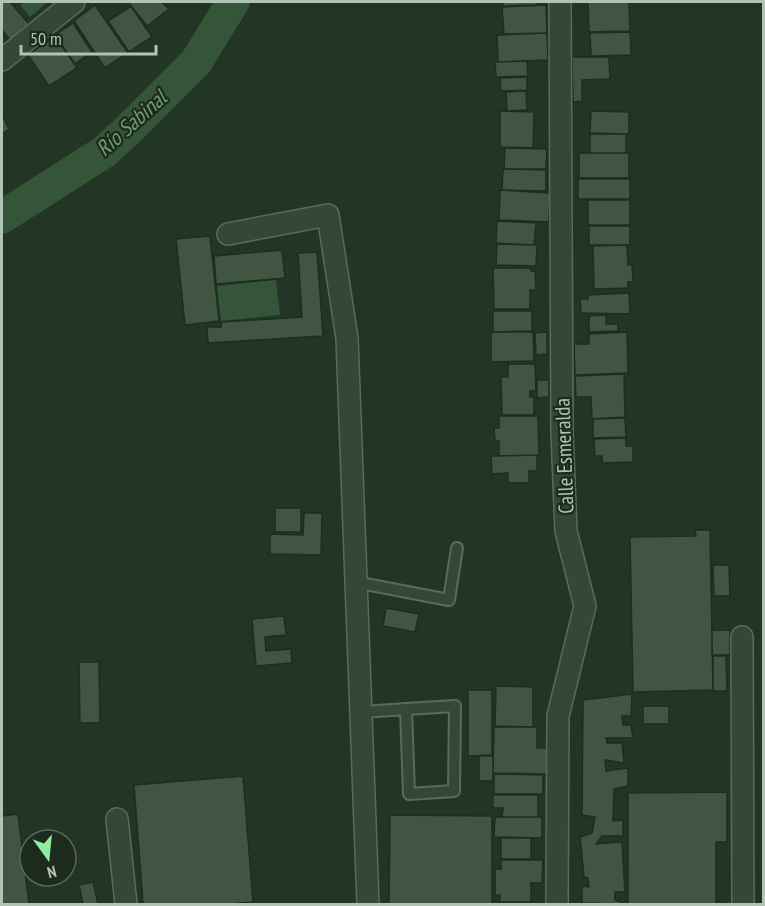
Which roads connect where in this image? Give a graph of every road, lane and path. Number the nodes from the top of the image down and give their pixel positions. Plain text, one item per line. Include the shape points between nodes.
1 (74, 2) edge
2 (560, 2) edge
3 (2, 60) edge
4 (228, 234) dead end
5 (457, 548) dead end
6 (355, 582) junction
7 (742, 637) dead end
8 (406, 709) junction
9 (363, 712) junction
10 (117, 819) dead end
11 (126, 904) edge
12 (368, 904) edge
13 (557, 904) edge
14 (743, 904) edge

1 - 3 street
2 - 13 street, Calle Esmeralda via 566,531 585,606 558,716
4 - 6 street via 328,215 347,338
5 - 6 lane via 449,600
6 - 9 street
7 - 14 street
8 - 8 lane via 455,706 454,791 409,794
8 - 9 lane
9 - 12 street
10 - 11 street

